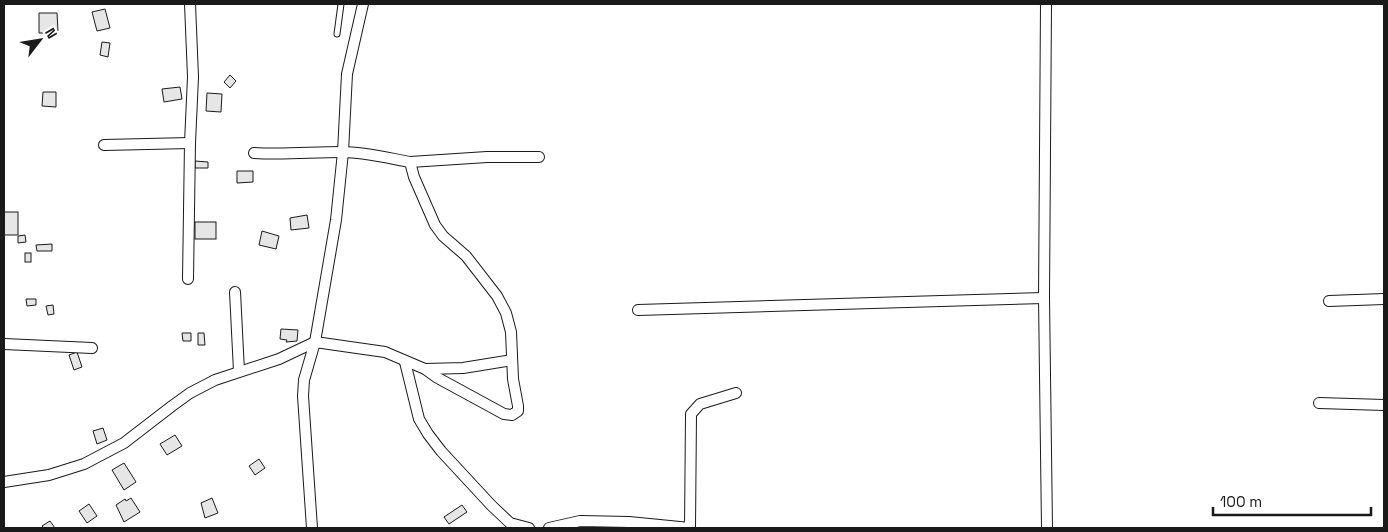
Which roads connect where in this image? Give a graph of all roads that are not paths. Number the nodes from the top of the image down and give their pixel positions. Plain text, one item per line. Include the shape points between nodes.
1 (190, 4) edge
2 (341, 4) edge
3 (362, 4) edge
4 (1046, 4) edge
5 (337, 34) dead end
6 (190, 143) junction
7 (104, 146) dead end
8 (343, 152) junction
9 (254, 153) dead end
10 (539, 157) dead end
11 (410, 162) junction
12 (188, 279) dead end
13 (235, 292) dead end
14 (1044, 298) junction
15 (1384, 299) edge
16 (1329, 301) dead end
17 (638, 310) dead end
18 (315, 342) junction
19 (4, 344) edge
20 (92, 348) dead end
21 (512, 360) junction
22 (405, 362) junction
23 (425, 369) junction
24 (239, 371) junction
25 (736, 393) dead end
26 (1319, 403) dead end
27 (1384, 405) edge
28 (4, 482) edge
29 (312, 528) edge
30 (529, 528) edge
31 (548, 528) edge
32 (690, 528) edge
33 (1047, 528) edge

1 - 6 street via 193,77
2 - 5 lane
3 - 8 street via 347,74
4 - 14 street
6 - 7 street
6 - 12 street
8 - 9 street
8 - 11 street
8 - 18 street via 336,220
10 - 11 street
11 - 21 street via 435,225 466,256 506,313 512,332
13 - 24 street
14 - 17 street
14 - 33 street
15 - 16 street
18 - 22 street via 384,352
18 - 24 street via 279,359
18 - 29 street via 303,396
19 - 20 street
21 - 23 street via 463,368
21 - 23 street via 518,406 518,411 512,415 504,414
22 - 23 street
22 - 30 street via 419,419 428,434 510,523
24 - 28 street via 190,394 124,443 92,460 49,475
25 - 32 street via 700,404 691,414
26 - 27 street
31 - 32 street via 580,521

